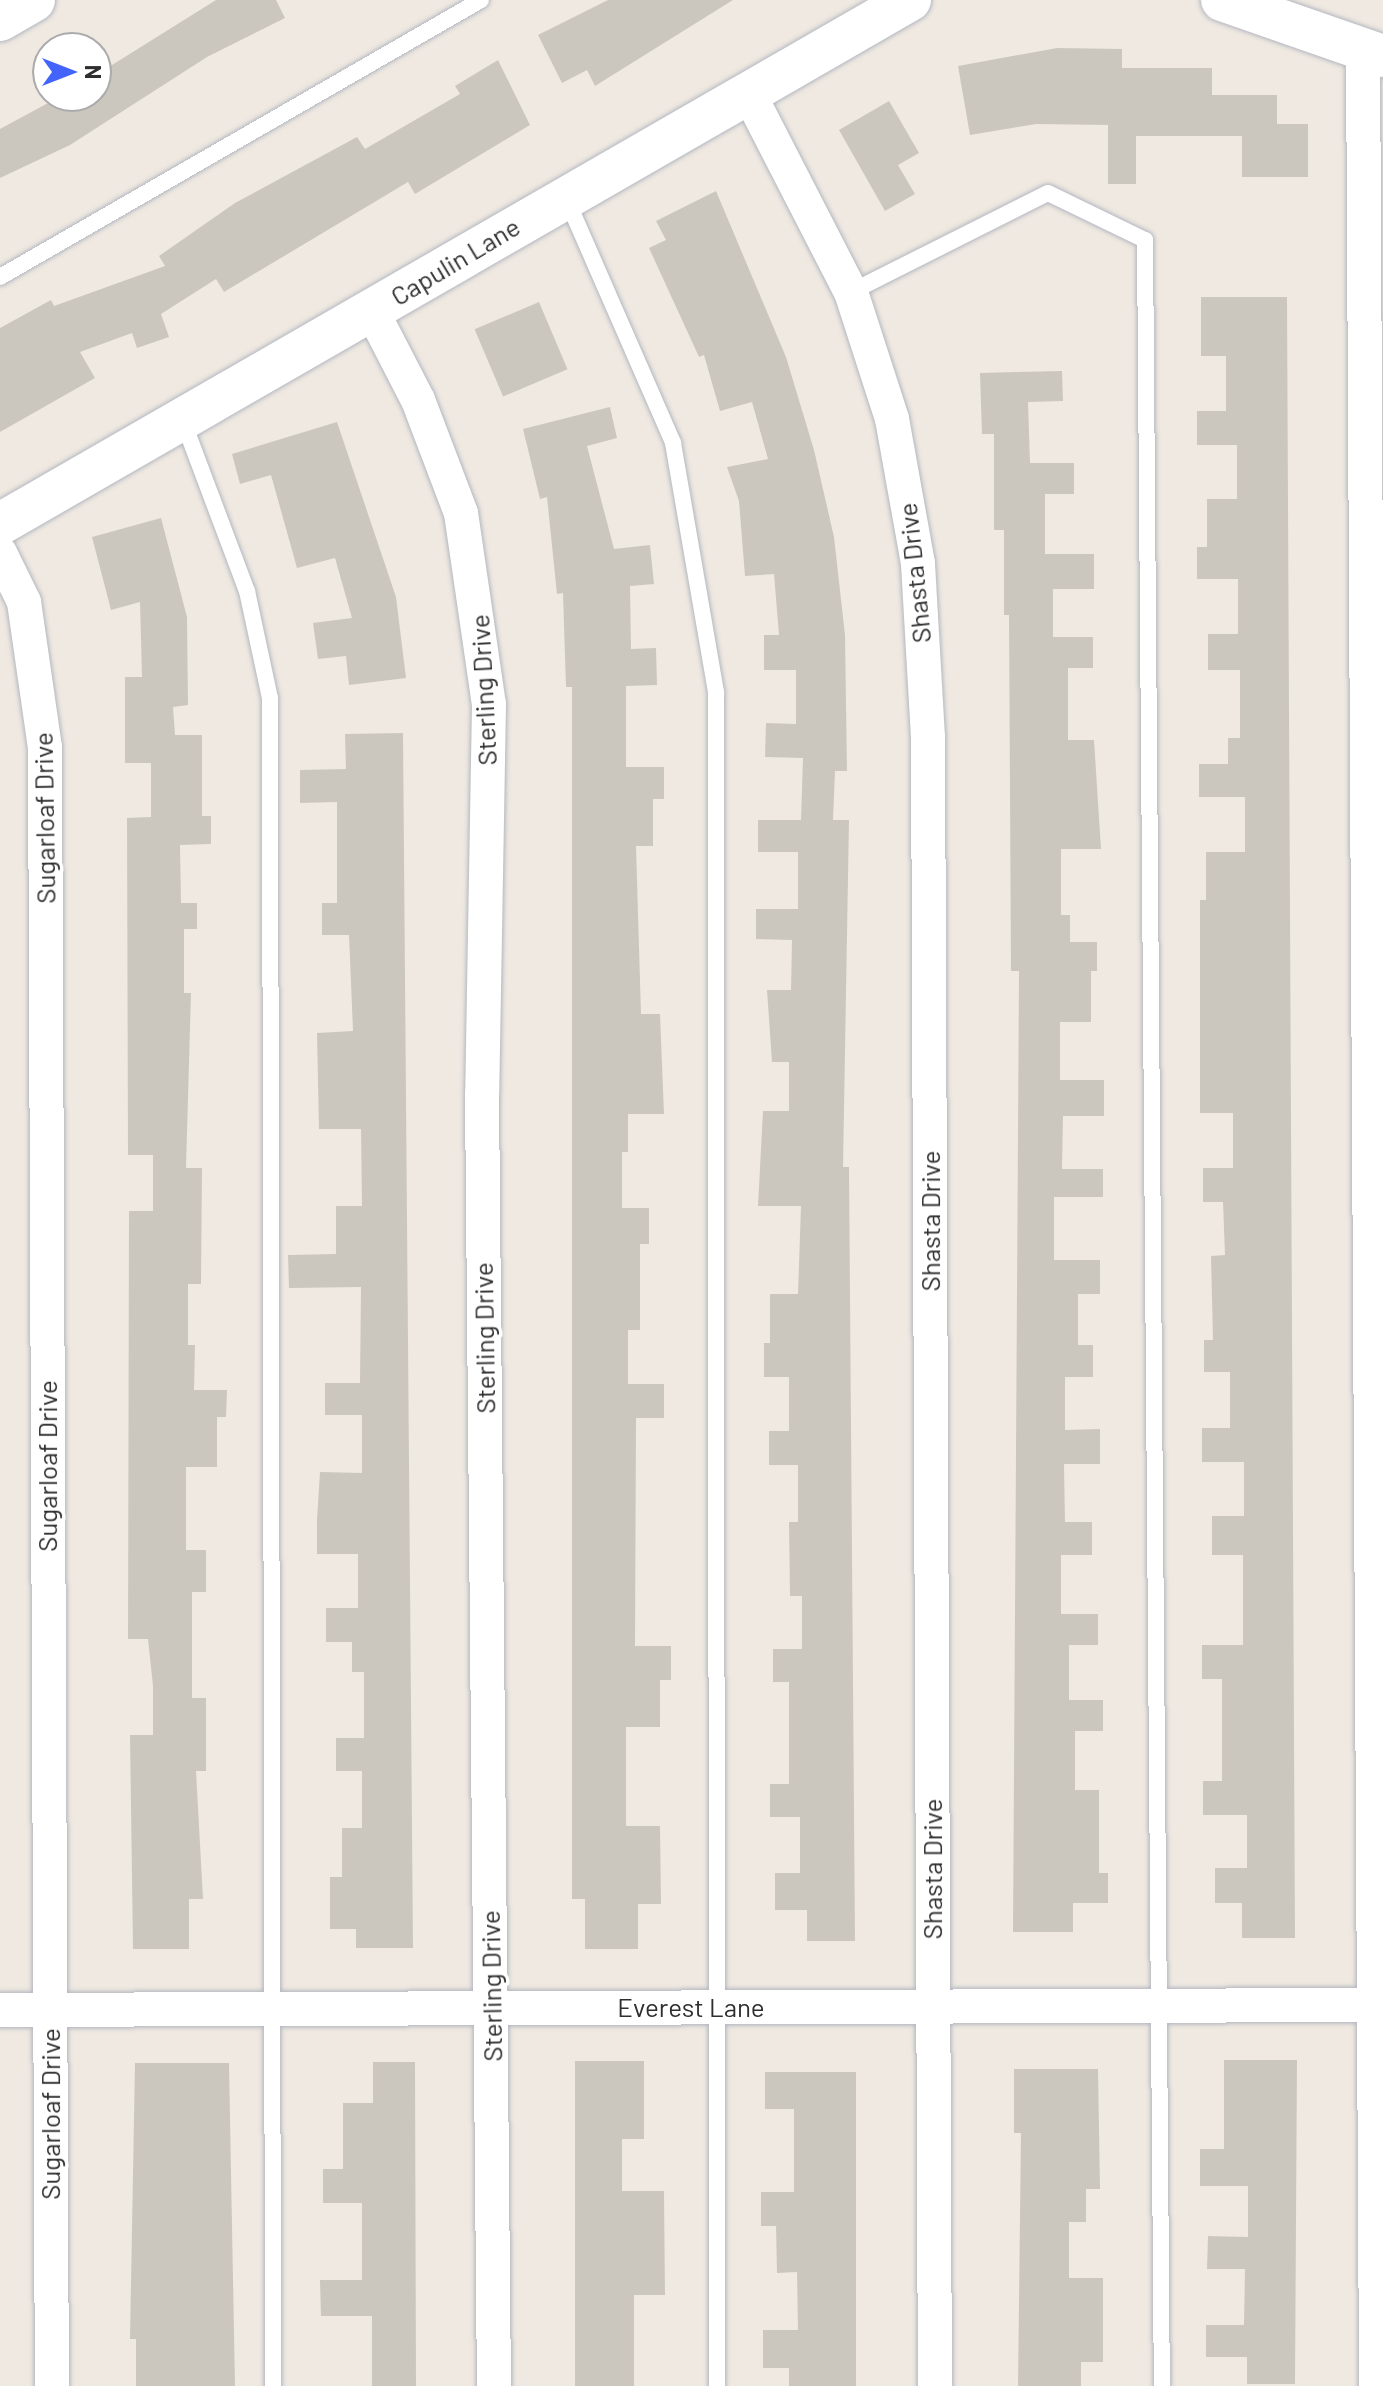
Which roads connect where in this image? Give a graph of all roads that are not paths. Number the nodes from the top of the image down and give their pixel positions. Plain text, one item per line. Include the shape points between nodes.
1 (33, 0) edge
2 (481, 0) edge
3 (910, 0) edge
4 (1222, 0) edge
5 (1293, 12) edge
6 (0, 19) edge
7 (1373, 52) edge
8 (747, 90) junction
9 (565, 195) junction
10 (0, 277) edge
11 (851, 292) junction
12 (1374, 299) edge
13 (372, 311) junction
14 (182, 419) junction
15 (0, 524) edge
16 (0, 553) edge
17 (1378, 2005) edge
18 (1161, 2006) junction
19 (716, 2007) junction
20 (933, 2007) junction
21 (491, 2008) junction
22 (272, 2009) junction
23 (0, 2010) edge
24 (49, 2010) junction
25 (52, 2386) edge
26 (273, 2386) edge
27 (494, 2386) edge
28 (717, 2386) edge
29 (935, 2386) edge
30 (1162, 2386) edge
31 (1376, 2386) edge

1 - 6 main road
2 - 10 lane
3 - 8 street, Capulin Lane
4 - 5 street
5 - 7 street
7 - 12 street
8 - 9 street, Capulin Lane
8 - 11 street, Shasta Drive
9 - 13 street, Capulin Lane
9 - 19 lane via 673,443 716,692
11 - 18 lane via 1048,193 1145,240
11 - 20 street, Shasta Drive via 892,419 918,564 928,737
12 - 17 street
13 - 14 street, Capulin Lane
13 - 21 street, Sterling Drive via 418,400 461,513 489,704 482,1110
14 - 15 street, Capulin Lane
14 - 22 lane via 247,591 270,698
16 - 24 street, Sugarloaf Drive via 24,602 45,747
17 - 18 street, Everest Lane
17 - 31 street
18 - 20 street, Everest Lane
18 - 30 lane
19 - 20 street, Everest Lane
19 - 21 street, Everest Lane
19 - 28 lane
20 - 29 street, Shasta Drive
21 - 22 street, Everest Lane
21 - 27 street, Sterling Drive
22 - 24 street, Everest Lane
22 - 26 lane
23 - 24 street, Everest Lane
24 - 25 street, Sugarloaf Drive

